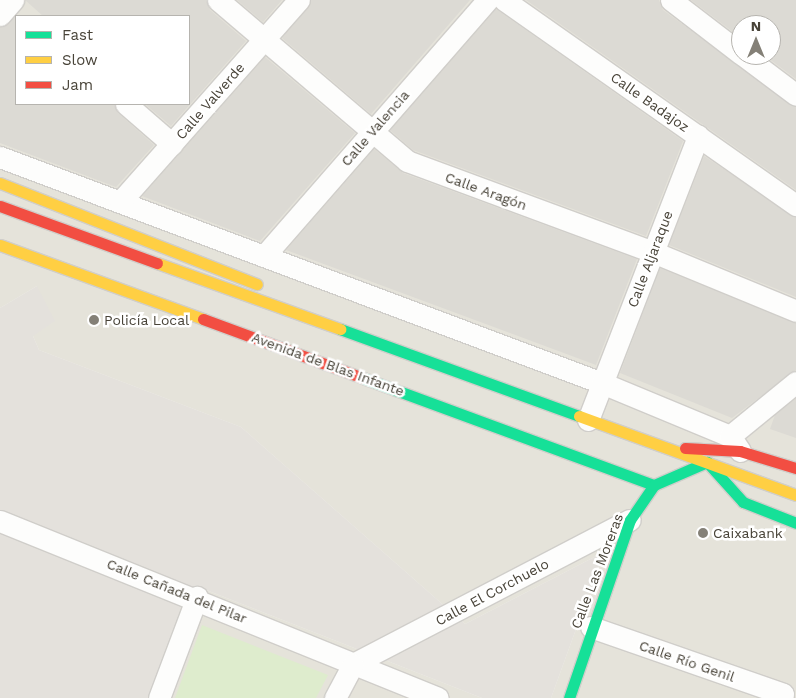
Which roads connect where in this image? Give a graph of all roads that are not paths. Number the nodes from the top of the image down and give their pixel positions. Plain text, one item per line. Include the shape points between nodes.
1 (218, 0) edge
2 (299, 0) edge
3 (487, 0) edge
4 (504, 0) edge
5 (671, 0) edge
6 (265, 39) junction
7 (731, 46) edge
8 (756, 65) edge
9 (796, 95) edge
10 (127, 105) edge
11 (372, 132) junction
12 (698, 136) junction
13 (172, 144) junction
14 (0, 157) edge
15 (2, 185) edge
16 (120, 202) junction
17 (796, 205) edge
18 (0, 206) edge
19 (0, 245) edge
20 (653, 252) junction
21 (264, 256) junction
22 (796, 311) edge
23 (347, 330) junction
24 (796, 382) edge
25 (602, 383) junction
26 (588, 420) junction
27 (735, 443) junction
28 (668, 448) junction
29 (707, 462) junction
30 (796, 468) edge
31 (654, 485) junction
32 (796, 495) edge
33 (630, 520) junction
34 (0, 521) edge
35 (796, 522) edge
36 (197, 597) junction
37 (591, 627) junction
38 (353, 664) junction
39 (783, 696) edge
40 (159, 698) edge
41 (335, 698) edge
42 (438, 698) edge
43 (568, 698) edge

1 - 6 street, Calle Aragón
2 - 6 street, Calle Valverde
3 - 11 street, Calle Valencia
4 - 12 street, Calle Badajoz
5 - 7 street
6 - 11 street, Calle Aragón
6 - 13 street, Calle Valverde
8 - 9 street
10 - 13 street
11 - 20 street, Calle Aragón via 407,161
11 - 21 street, Calle Valencia
12 - 17 street, Calle Badajoz
12 - 20 street, Calle Aljaraque
13 - 16 street, Calle Valverde
14 - 16 street
15 - 23 main road via 178,250 319,311
16 - 21 street
18 - 23 main road via 314,323
19 - 31 main road, Avenida de Blas Infante
20 - 22 street, Calle Aragón
20 - 25 street, Calle Aljaraque
21 - 25 street
23 - 26 main road
24 - 27 street
25 - 26 street
25 - 27 street
26 - 28 main road
27 - 28 main road
27 - 30 main road
28 - 29 main road
29 - 31 main road
29 - 32 main road
29 - 35 main road via 743,502
31 - 33 main road, Calle Las Moreras
33 - 37 main road, Calle Las Moreras
33 - 38 street, Calle El Corchuelo
34 - 36 street, Calle Cañada del Pilar
36 - 38 street, Calle Cañada del Pilar
36 - 40 street
37 - 39 street, Calle Río Genil
37 - 43 main road, Calle Las Moreras
38 - 41 street
38 - 42 street, Calle Cañada del Pilar

